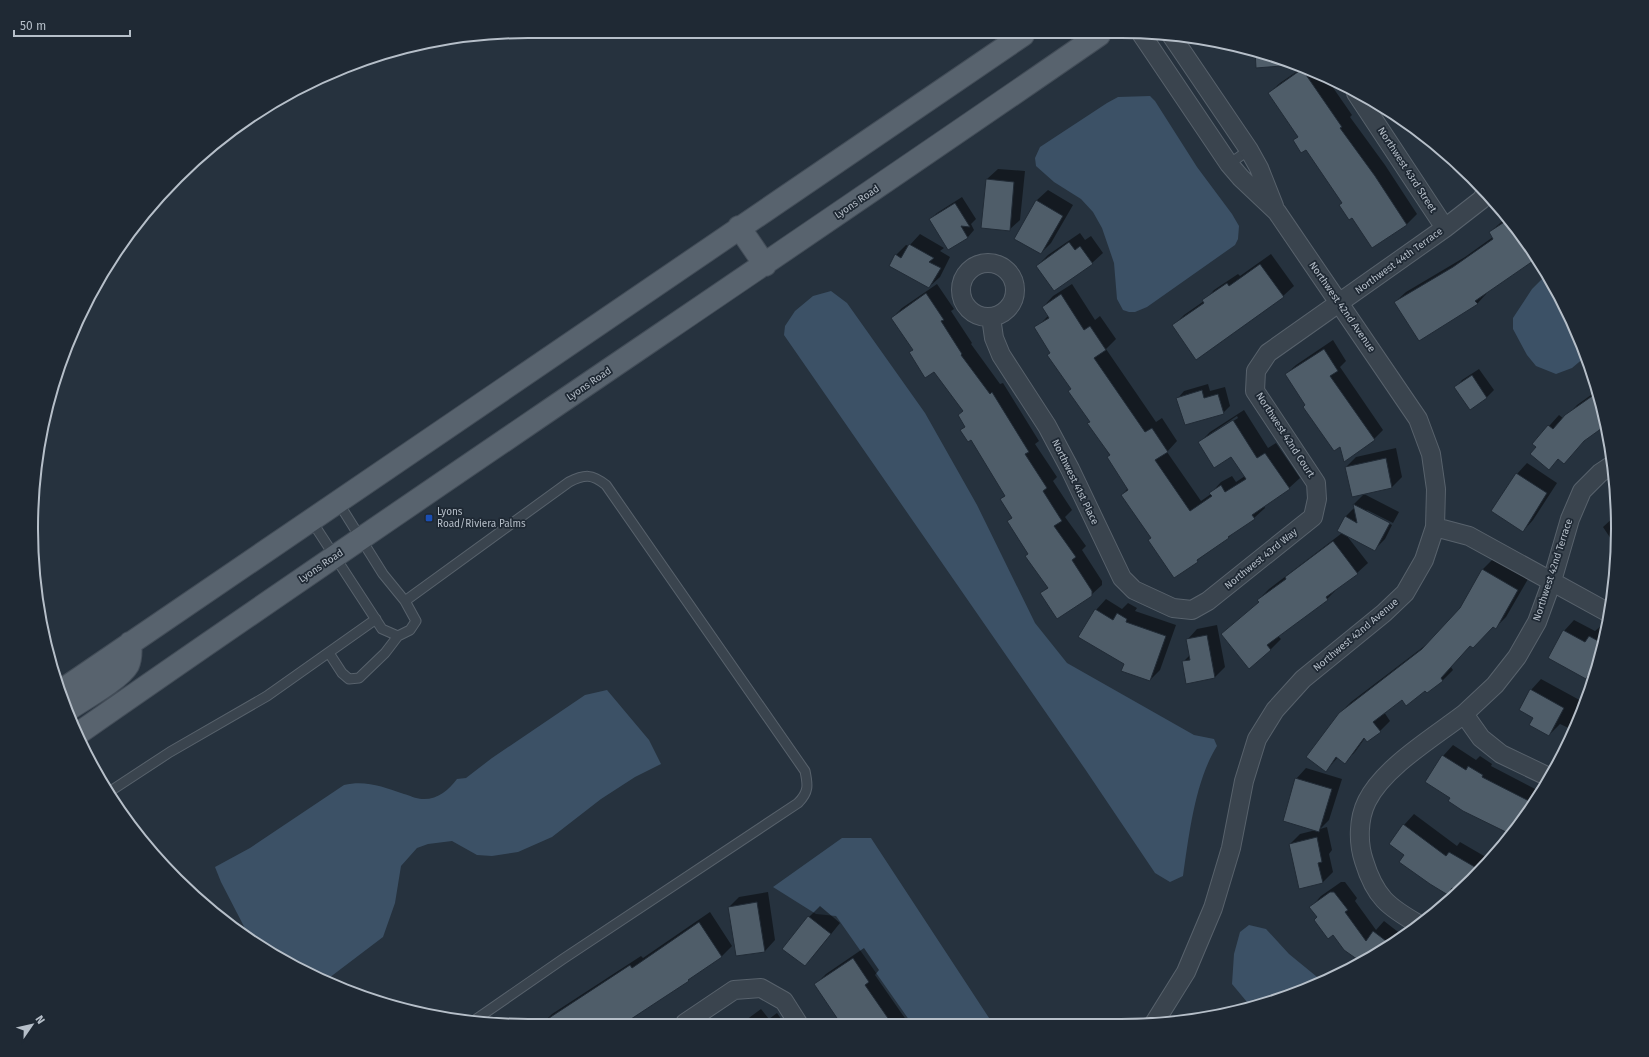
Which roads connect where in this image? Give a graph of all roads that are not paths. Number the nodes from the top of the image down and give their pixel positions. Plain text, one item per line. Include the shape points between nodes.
1 (1019, 38) edge
2 (1095, 38) edge
3 (1145, 39) edge
4 (1175, 41) edge
5 (1362, 102) edge
6 (1248, 150) junction
7 (1229, 164) junction
8 (1482, 198) edge
9 (1277, 212) junction
10 (739, 227) junction
11 (1445, 228) junction
12 (765, 265) junction
13 (1340, 304) junction
14 (990, 317) dead end
15 (1256, 371) joint
16 (1607, 468) edge
17 (1317, 499) joint
18 (338, 502) junction
19 (311, 520) junction
20 (1435, 527) junction
21 (361, 539) junction
22 (336, 557) junction
23 (1552, 581) junction
24 (406, 601) junction
25 (1192, 610) joint
26 (1604, 610) edge
27 (376, 619) junction
28 (398, 636) junction
29 (130, 643) junction
30 (329, 653) junction
31 (65, 688) edge
32 (72, 707) edge
33 (1464, 714) junction
34 (82, 731) edge
35 (1544, 775) edge
36 (113, 789) edge
37 (1414, 921) edge
38 (480, 1017) edge
39 (1158, 1018) edge
40 (691, 1019) edge
41 (795, 1019) edge

1 - 10 main road
2 - 12 main road, Lyons Road
3 - 7 street, Northwest 42nd Avenue
4 - 6 street, Northwest 42nd Avenue
5 - 11 street, Northwest 43rd Street
6 - 7 lane
6 - 9 street, Northwest 42nd Avenue via 1259,168
7 - 9 street, Northwest 42nd Avenue
8 - 11 street, Northwest 44th Terrace
9 - 13 street, Northwest 42nd Avenue
10 - 12 main road
10 - 18 main road
11 - 13 street, Northwest 44th Terrace
12 - 21 main road, Lyons Road
13 - 15 street, Northwest 44th Terrace via 1268,353
13 - 20 street, Northwest 42nd Avenue via 1418,419 1431,454 1436,489
14 - 25 street, Northwest 41st Place via 1001,355 1051,432 1122,578 1134,590 1173,608
15 - 17 street, Northwest 42nd Court via 1255,391 1316,483
16 - 23 street, Northwest 42nd Terrace via 1582,491 1570,519
17 - 25 street, Northwest 43rd Way via 1313,517 1208,601
18 - 19 main road
18 - 21 lane
19 - 22 lane
19 - 29 main road
20 - 23 street via 1469,536
20 - 39 street, Northwest 42nd Avenue via 1424,560 1405,593 1303,679 1275,710 1257,739 1244,781 1231,848 1213,908 1186,972
21 - 22 main road, Lyons Road
21 - 24 lane via 383,574
22 - 27 lane
22 - 34 main road, Lyons Road
23 - 26 street
23 - 33 street, Northwest 42nd Terrace via 1538,622 1516,657 1495,685
24 - 28 lane via 416,621 410,630
24 - 38 lane via 569,482 580,477 598,478 606,485 805,770 808,784 805,796 798,803
27 - 28 lane via 382,630
27 - 30 lane
28 - 30 lane via 385,653 359,678 349,679
29 - 31 main road
29 - 32 main road via 128,665 121,674
30 - 36 lane via 267,696 170,752
33 - 35 street via 1481,738 1501,754
33 - 37 street, Northwest 42nd Terrace via 1398,764 1380,782 1366,802 1361,820 1359,844 1368,876 1375,890 1387,903
40 - 41 street via 734,990 761,988 784,1001

